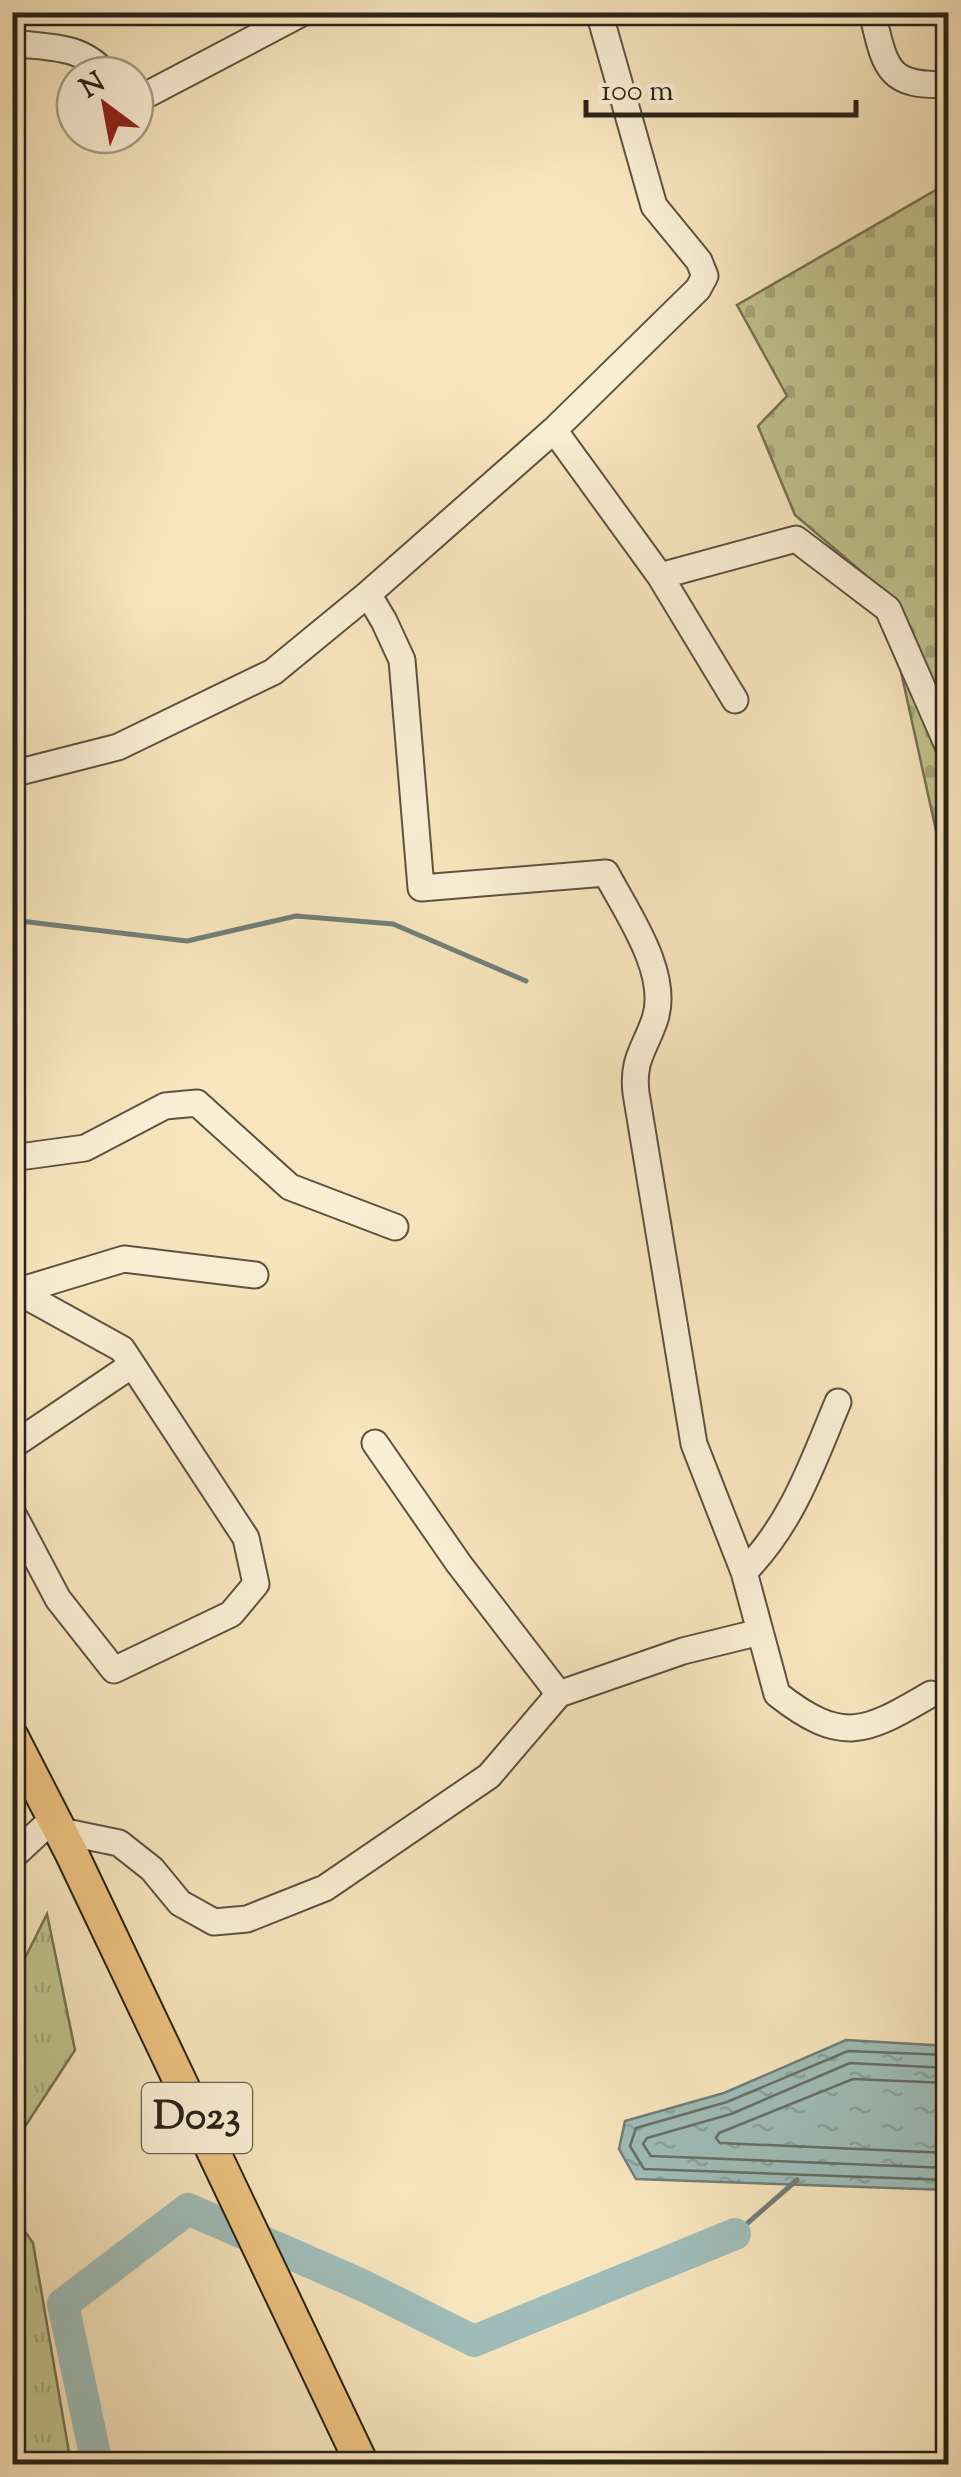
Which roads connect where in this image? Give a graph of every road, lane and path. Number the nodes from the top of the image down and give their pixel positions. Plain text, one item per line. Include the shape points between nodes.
1 (304, 12) edge
2 (599, 12) edge
3 (872, 12) edge
4 (12, 43) edge
5 (85, 55) edge
6 (948, 84) edge
7 (155, 90) edge
8 (554, 430) junction
9 (660, 576) junction
10 (368, 594) junction
11 (735, 700) dead end
12 (948, 746) edge
13 (12, 774) edge
14 (12, 1158) edge
15 (395, 1226) dead end
16 (255, 1275) dead end
17 (15, 1292) edge
18 (132, 1365) junction
19 (838, 1402) dead end
20 (374, 1442) dead end
21 (12, 1446) edge
22 (12, 1512) edge
23 (744, 1572) junction
24 (760, 1632) junction
25 (559, 1694) junction
26 (931, 1694) dead end
27 (12, 1737) edge
28 (62, 1834) junction
29 (12, 1857) edge
30 (362, 2464) edge

1 - 7 street
2 - 8 street via 654,206 706,276
3 - 6 street via 885,63 897,78 919,86
4 - 5 street
8 - 9 street
8 - 10 street
9 - 11 street
9 - 12 street via 796,539 888,610
10 - 13 street via 273,672 118,747
10 - 23 street via 402,660 422,888 606,873 658,978 655,1019 633,1072 636,1093 694,1444
14 - 15 street via 84,1148 165,1106 198,1104 290,1187
16 - 17 street via 124,1260
17 - 18 street via 122,1350
18 - 21 street
18 - 22 street via 246,1538 256,1584 231,1614 114,1670 58,1599
19 - 23 street via 781,1530
20 - 25 street
23 - 24 street
24 - 25 street
24 - 26 street via 776,1694 821,1723 856,1730
25 - 28 street via 488,1776 324,1888 247,1919 214,1922 180,1903 119,1843
27 - 28 main road, D023
28 - 29 street
28 - 30 main road, D023

